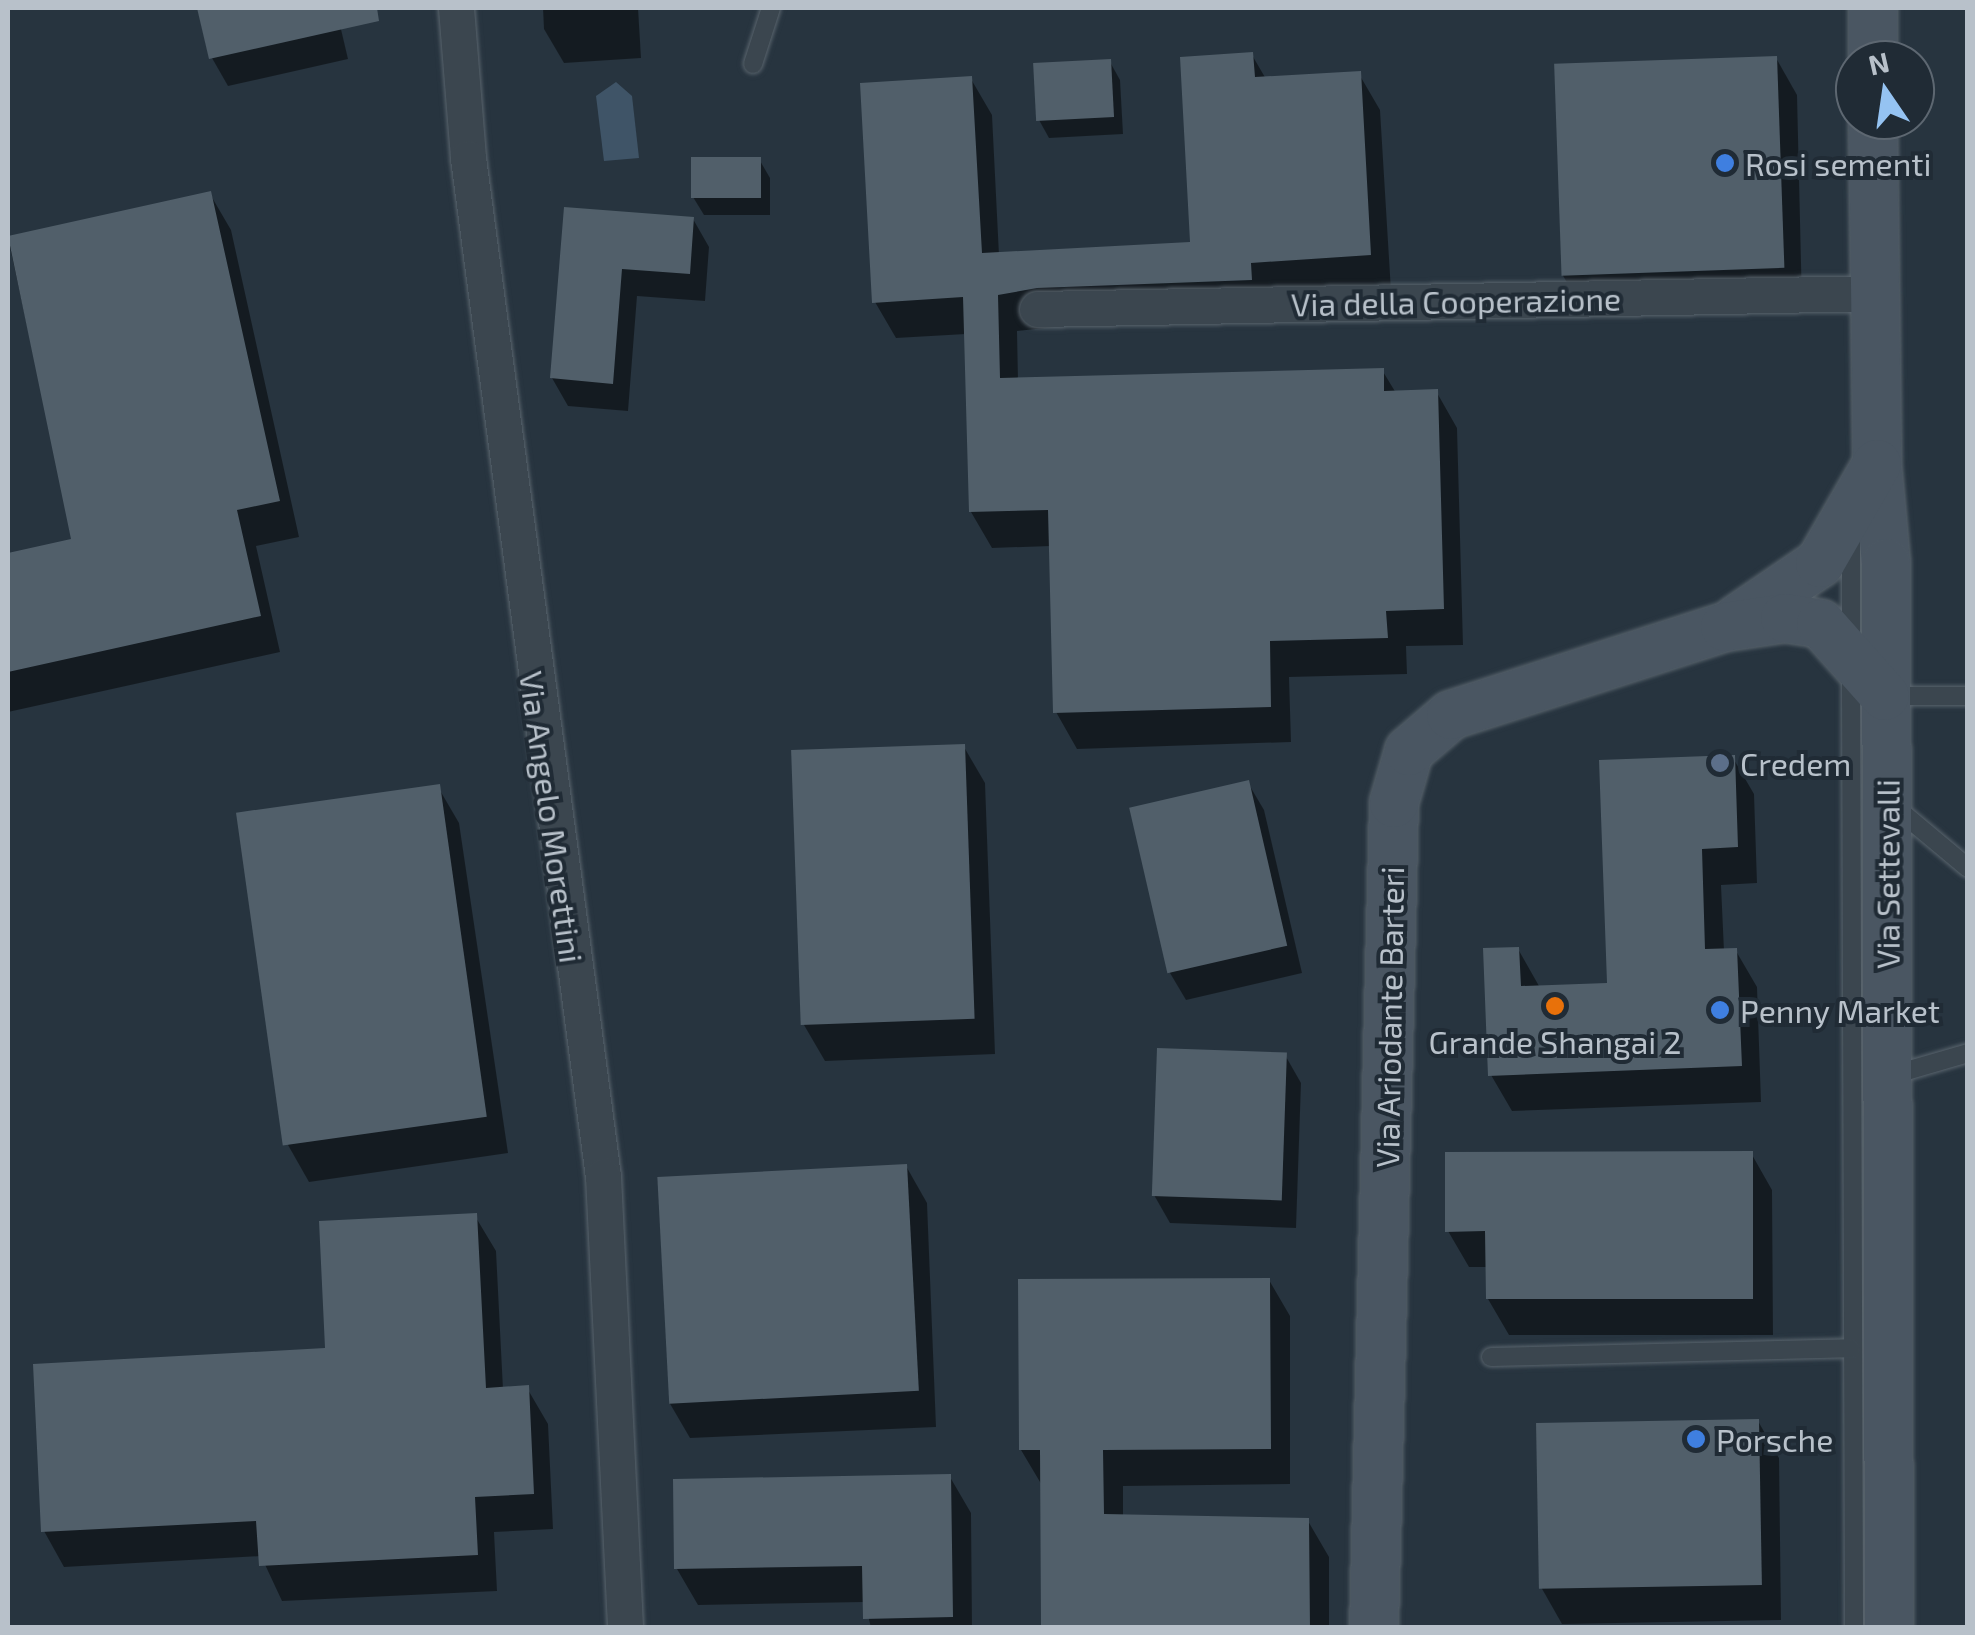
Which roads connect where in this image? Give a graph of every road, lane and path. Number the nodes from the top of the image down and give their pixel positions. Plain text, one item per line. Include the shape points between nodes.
1 (456, 8) edge
2 (771, 8) edge
3 (1873, 8) edge
4 (1873, 40) edge
5 (753, 64) dead end
6 (1874, 140) edge
7 (1874, 294) junction
8 (1037, 309) dead end
9 (1877, 464) junction
10 (1852, 518) junction
11 (1724, 627) junction
12 (1852, 654) junction
13 (1886, 696) junction
14 (1968, 696) edge
15 (1886, 800) junction
16 (1968, 868) edge
17 (1968, 1053) edge
18 (1889, 1076) junction
19 (1851, 1348) junction
20 (1490, 1357) dead end
21 (624, 1628) edge
22 (1374, 1628) edge
23 (1854, 1628) edge
24 (1888, 1628) edge

1 - 21 street, Via Angelo Morettini via 468,158 603,1176
2 - 5 lane
3 - 4 main road
6 - 7 main road, Via Settevalli
7 - 8 street, Via della Cooperazione
7 - 9 main road, Via Settevalli
9 - 10 main road
9 - 13 main road, Via Settevalli
10 - 11 main road via 1810,572
10 - 12 lane, Via Settevalli
11 - 12 main road via 1785,618 1821,624
11 - 22 main road, Via Ariodante Barteri via 1451,716 1409,751 1394,803
12 - 13 main road
12 - 19 lane, Via Settevalli
13 - 14 lane
13 - 15 main road, Via Settevalli
15 - 16 lane
15 - 18 main road, Via Settevalli
17 - 18 lane
18 - 24 main road, Via Settevalli
19 - 20 lane
19 - 23 lane, Via Settevalli

